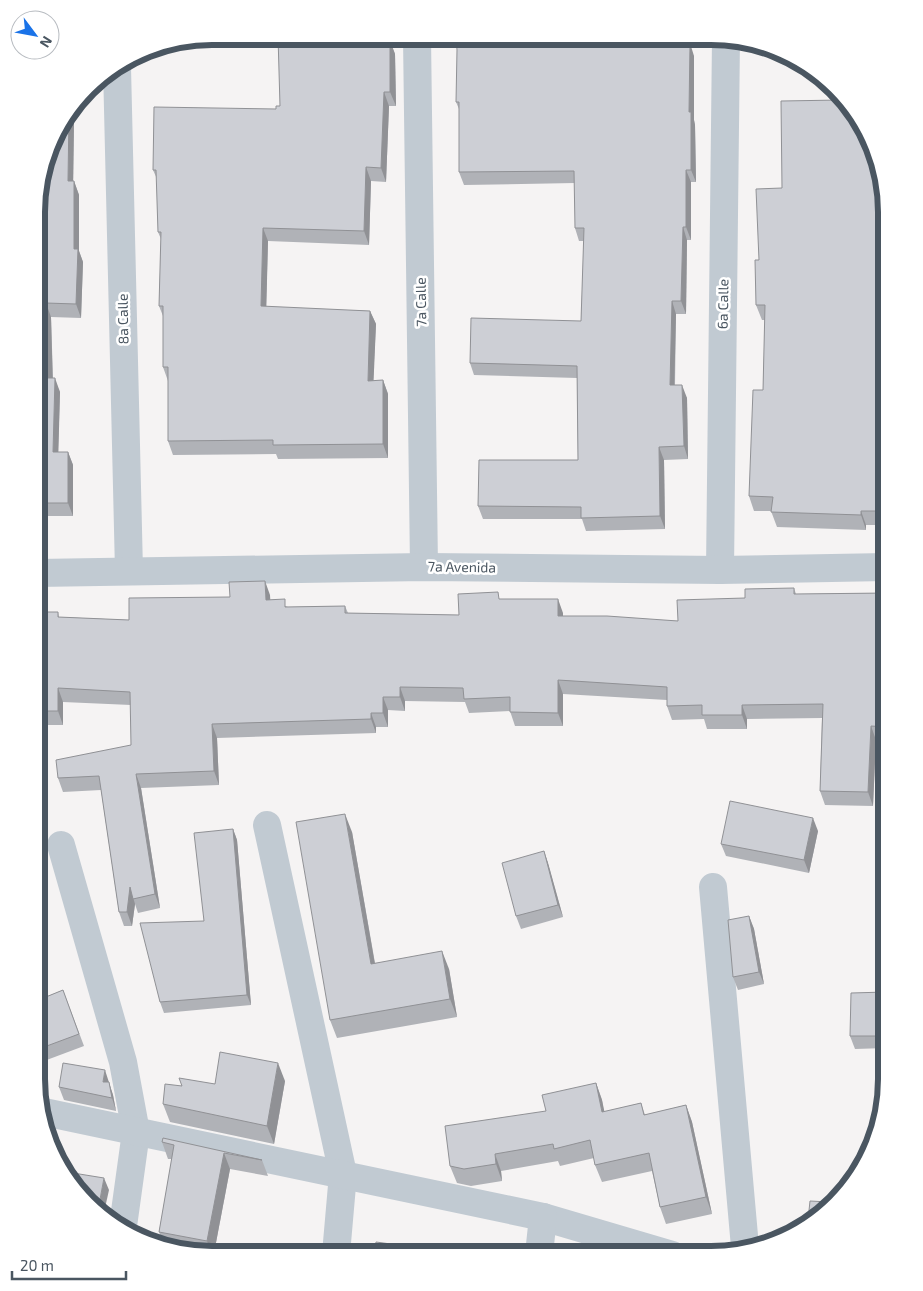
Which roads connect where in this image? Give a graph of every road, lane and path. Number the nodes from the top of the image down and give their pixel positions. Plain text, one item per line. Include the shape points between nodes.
1 (418, 45) edge
2 (726, 46) edge
3 (117, 74) edge
4 (424, 567) junction
5 (878, 567) edge
6 (720, 570) junction
7 (45, 572) edge
8 (129, 572) junction
9 (267, 824) dead end
10 (61, 845) dead end
11 (713, 887) dead end
12 (48, 1113) edge
13 (136, 1132) junction
14 (343, 1174) junction
15 (543, 1217) junction
16 (124, 1221) edge
17 (745, 1243) edge
18 (337, 1246) edge
19 (540, 1246) edge
20 (641, 1246) edge

1 - 4 street, 7a Calle
2 - 6 street, 6a Calle
3 - 8 street, 8a Calle
4 - 6 street, 7a Avenida
4 - 8 street, 7a Avenida
5 - 6 street, 7a Avenida
7 - 8 street, 7a Avenida
9 - 14 street
10 - 13 street via 123,1062
11 - 17 street
12 - 13 street
13 - 14 street
13 - 16 street
14 - 15 street
14 - 18 street
15 - 19 street
15 - 20 street

